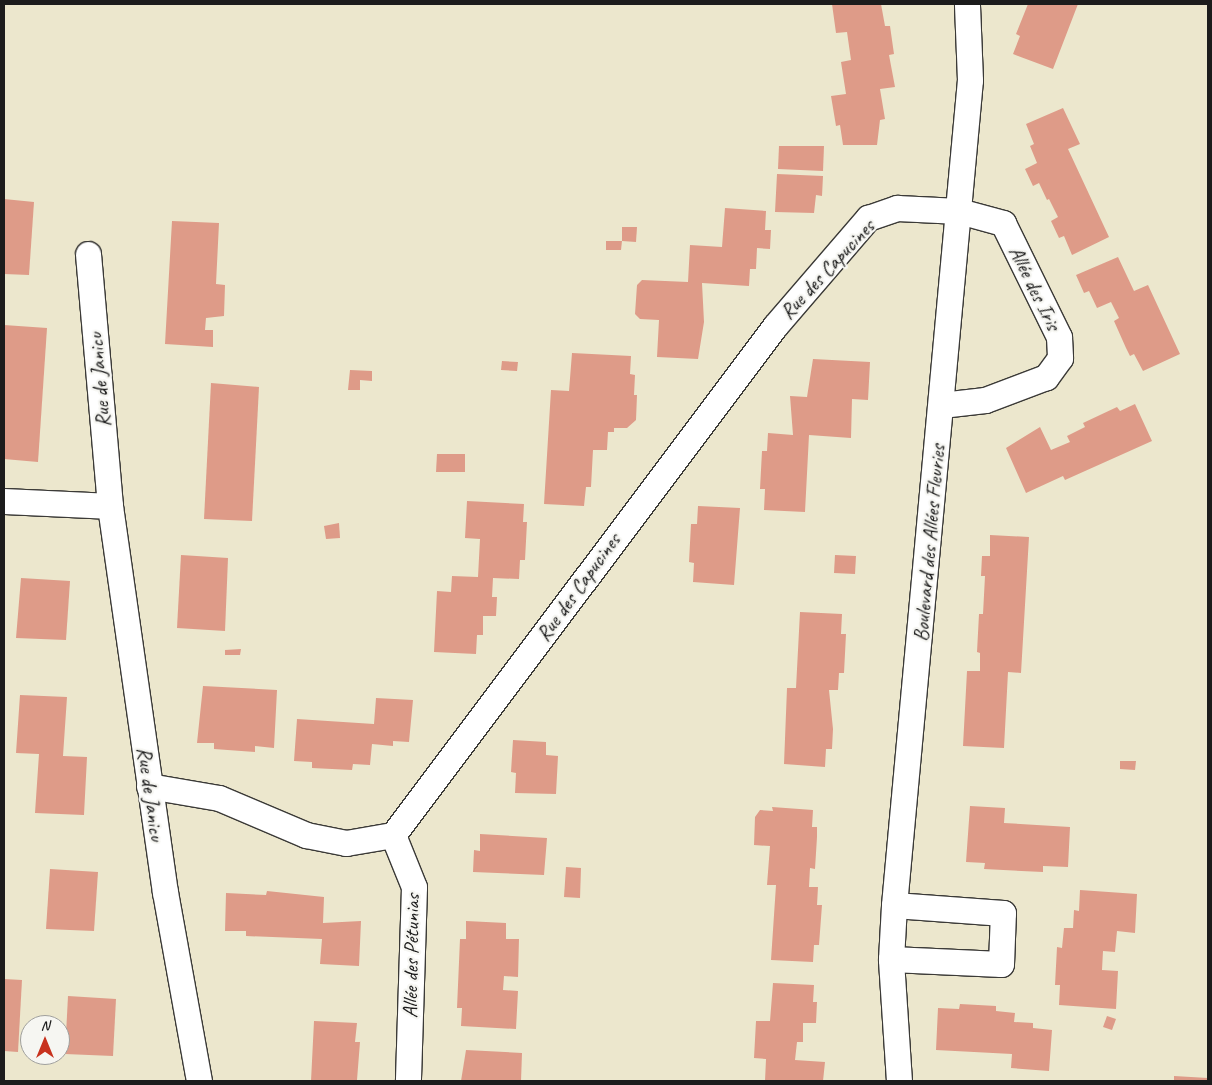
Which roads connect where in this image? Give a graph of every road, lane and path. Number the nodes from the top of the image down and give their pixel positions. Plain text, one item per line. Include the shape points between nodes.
1 (967, 4) edge
2 (959, 210) junction
3 (88, 254) dead end
4 (941, 405) junction
5 (4, 501) edge
6 (110, 506) junction
7 (149, 786) junction
8 (394, 835) junction
9 (894, 905) junction
10 (890, 959) junction
11 (199, 1081) edge
12 (408, 1081) edge
13 (899, 1081) edge

1 - 2 street, Boulevard des Allées Fleuries via 970,80
2 - 4 street, Boulevard des Allées Fleuries
2 - 4 street, Allée des Iris via 1003,223 1059,337 1060,358 1046,377 985,400
2 - 8 street, Rue des Capucines via 897,208 868,218 763,341
3 - 6 street, Rue de Janicu
4 - 9 street, Boulevard des Allées Fleuries
5 - 6 street
6 - 7 street, Rue de Janicu
7 - 8 street via 218,798 306,835 346,843
7 - 11 street, Rue de Janicu
8 - 12 street, Allée des Pétunias via 414,887
9 - 10 street, Boulevard des Allées Fleuries
9 - 10 street via 1003,913 1001,964
10 - 13 street, Boulevard des Allées Fleuries

